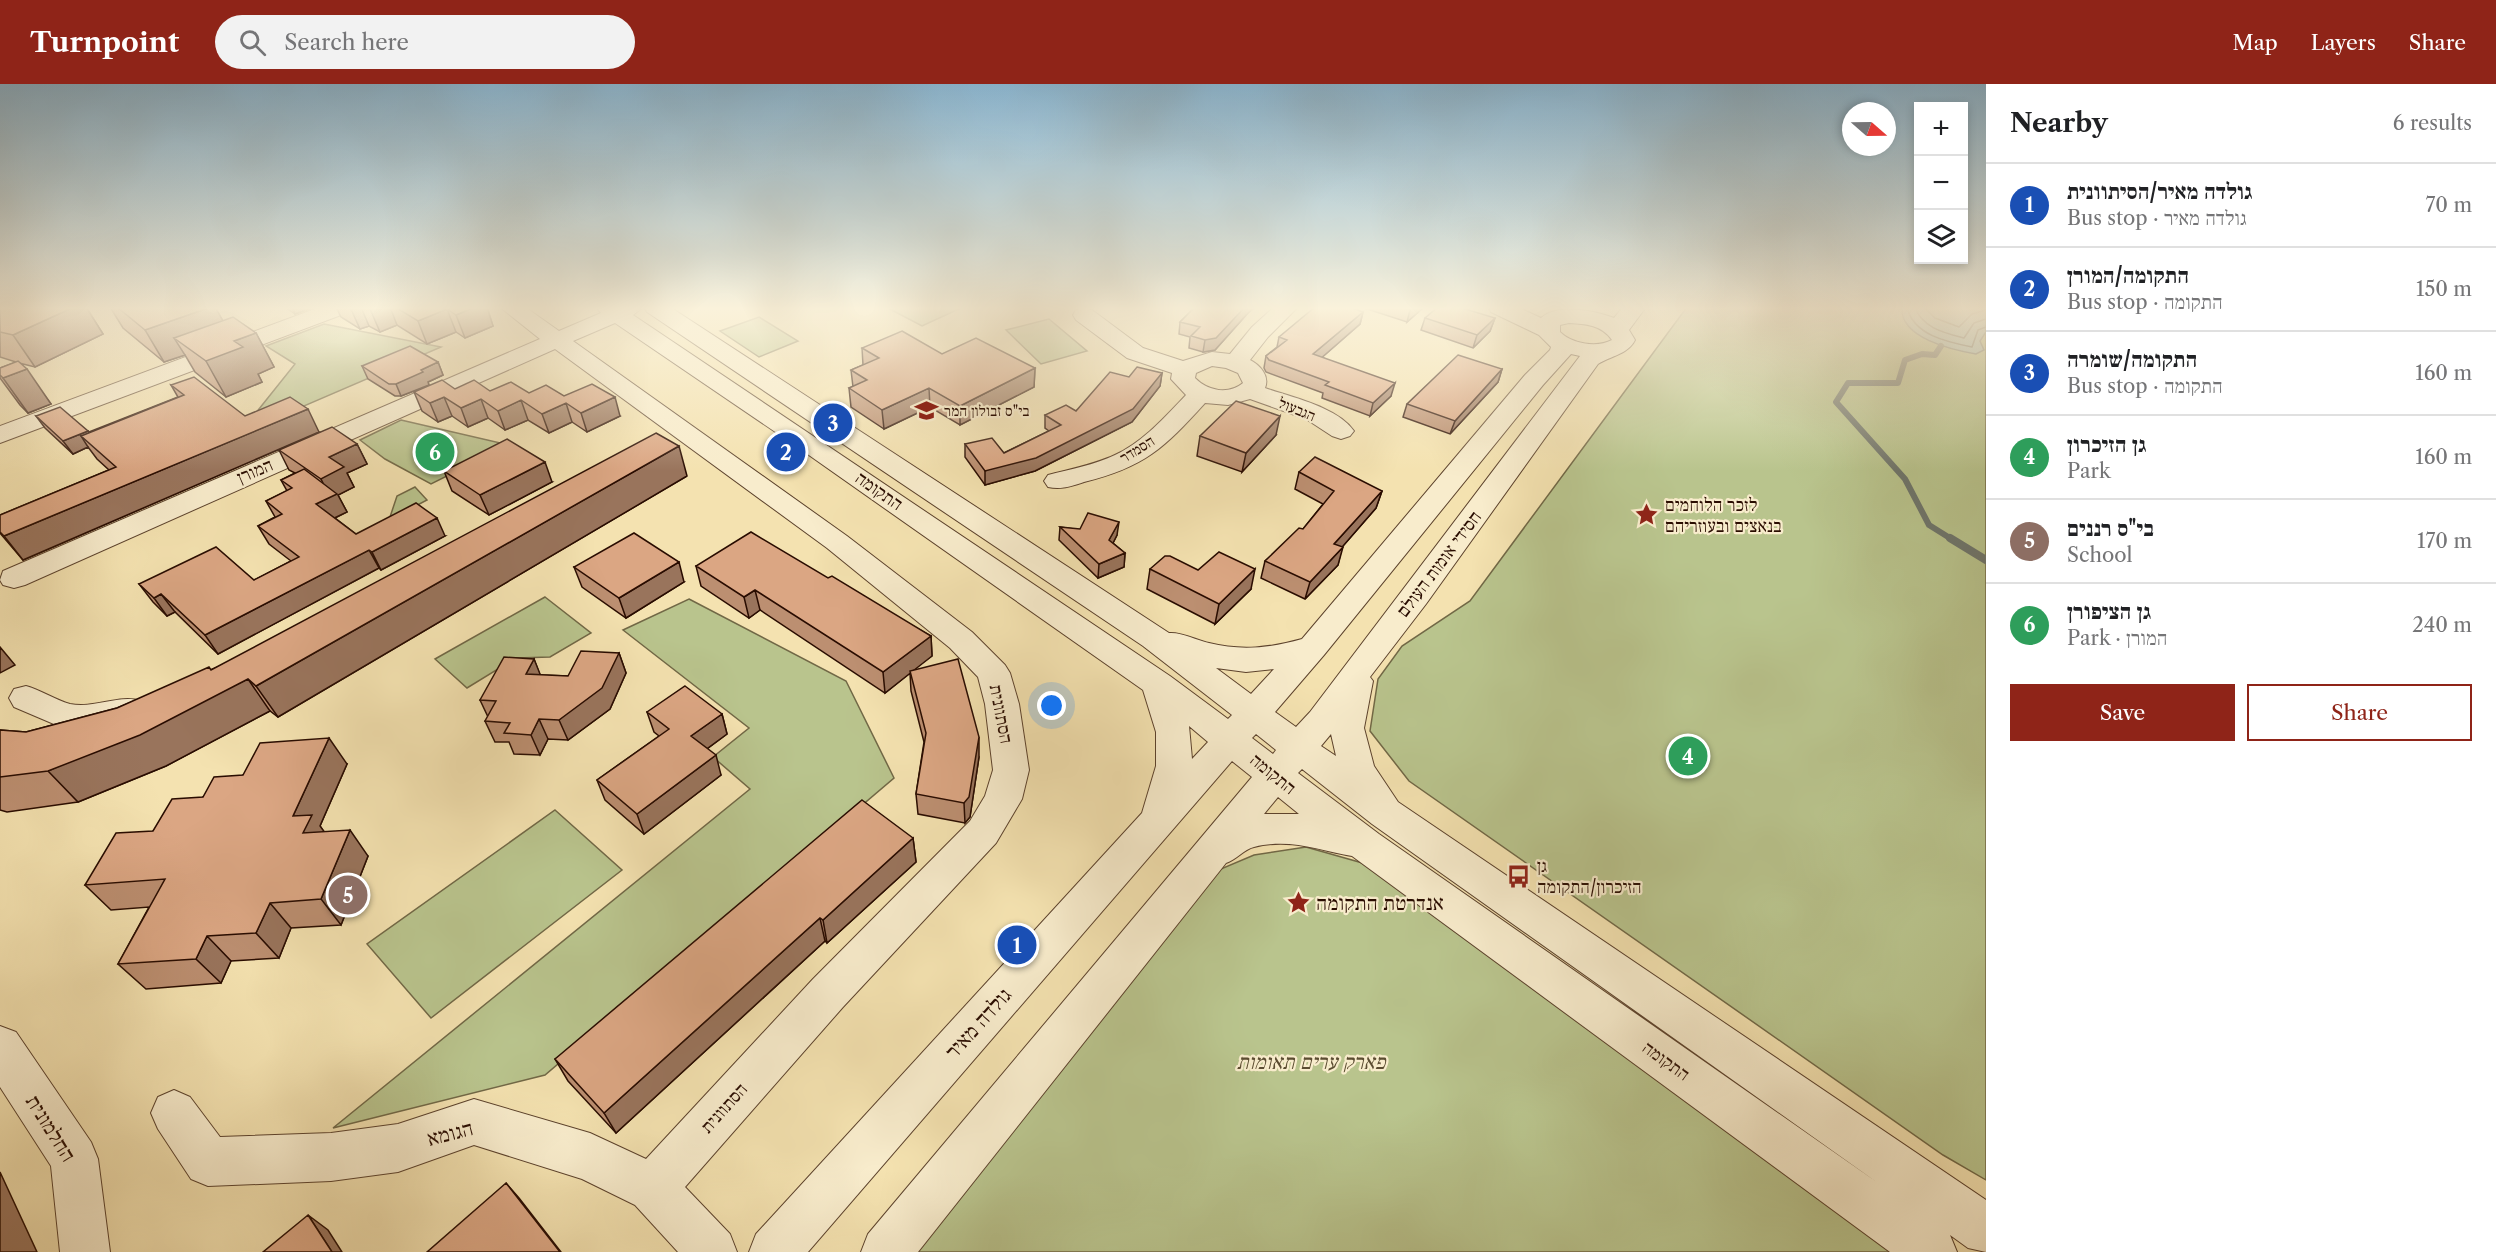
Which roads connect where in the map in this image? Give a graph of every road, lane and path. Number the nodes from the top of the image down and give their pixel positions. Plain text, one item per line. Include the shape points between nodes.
1 (196, 362) edge
2 (508, 362) edge
3 (590, 362) edge
4 (706, 362) edge
5 (721, 362) edge
6 (1162, 362) edge
7 (1200, 362) edge
8 (1226, 362) edge
9 (1552, 362) edge
10 (1588, 362) edge
11 (1235, 363) joint
12 (1185, 369) junction
13 (1250, 391) junction
14 (1201, 393) junction
15 (680, 428) junction
16 (1341, 431) dead end
17 (0, 435) edge
18 (650, 444) edge
19 (1058, 481) dead end
20 (14, 578) dead end
21 (1154, 638) junction
22 (1313, 647) junction
23 (1359, 668) junction
24 (1158, 684) junction
25 (26, 698) dead end
26 (163, 699) edge
27 (1242, 726) junction
28 (1287, 761) junction
29 (1159, 819) junction
30 (1375, 829) junction
31 (1203, 862) junction
32 (0, 1047) edge
33 (174, 1113) dead end
34 (652, 1188) junction
35 (1986, 1230) edge
36 (85, 1252) edge
37 (712, 1252) edge
38 (774, 1252) edge
39 (886, 1252) edge
40 (1932, 1252) edge

1 - 17 street
2 - 20 street, המורן
3 - 15 street, הסתוונית
4 - 24 street, התקומה via 805,440
5 - 21 street, התקומה
6 - 12 street
7 - 12 street
8 - 11 street
9 - 22 street
10 - 23 street, חסידי אומות העולם
11 - 13 street via 1252,372 1256,379
12 - 14 street via 1183,379
13 - 14 street via 1230,397
13 - 16 street, הגבעול via 1315,414
14 - 19 street, הסמדר via 1160,435 1132,456
15 - 18 street
15 - 34 street, הסתוונית via 837,542 969,648 993,673 1002,704 1011,770 1003,799 983,832 828,993
21 - 22 street via 1206,655 1242,660 1270,659
21 - 27 street, התקומה
22 - 27 street
23 - 28 street, חסידי אומות העולם via 1322,721
23 - 30 street via 1347,728
24 - 27 street, התקומה
24 - 29 street via 1173,732 1173,766
25 - 26 street via 68,717 111,715
27 - 28 street, התקומה
27 - 29 street, גולדה מאיר
28 - 30 street, התקומה
28 - 31 street
29 - 38 street, גולדה מאיר
30 - 31 street via 1276,828 1241,833
30 - 35 street, התקומה
30 - 40 street, התקומה
31 - 39 street
32 - 36 street, החלמונית via 74,1159
33 - 34 street, הגומא via 208,1162 331,1157 398,1148 474,1122 590,1157
34 - 37 street, הגומא

